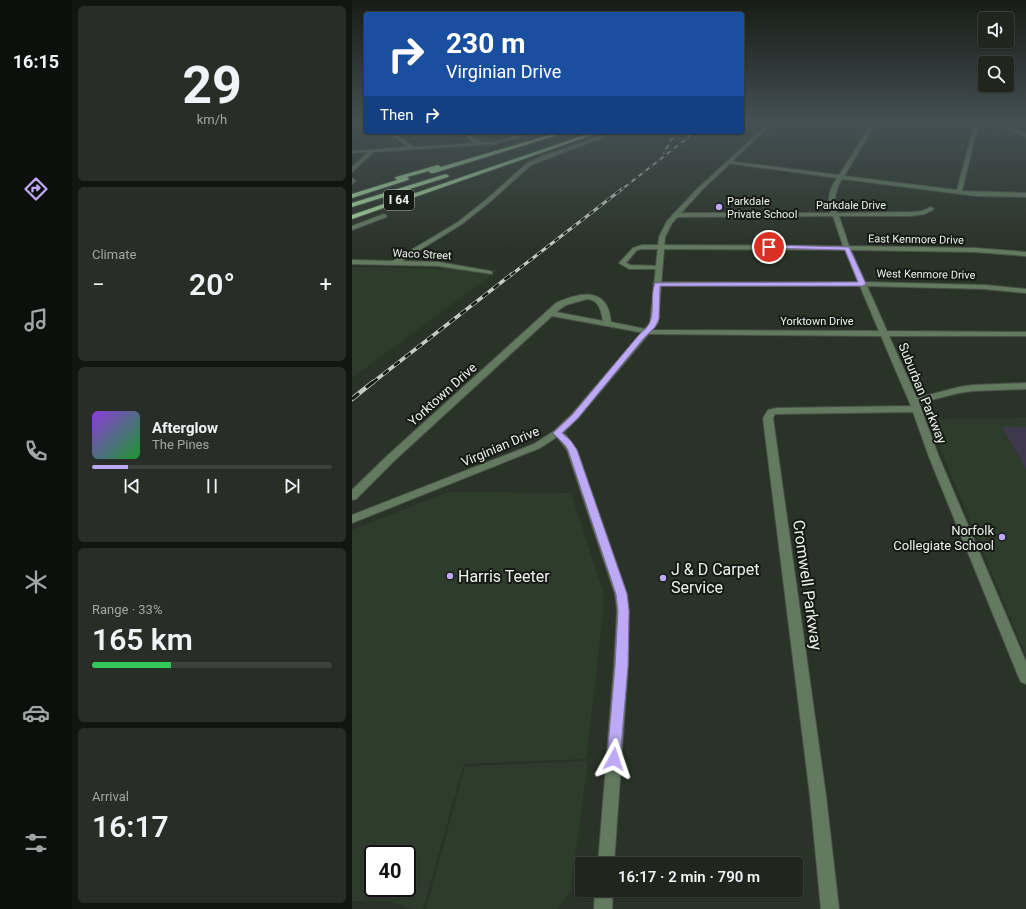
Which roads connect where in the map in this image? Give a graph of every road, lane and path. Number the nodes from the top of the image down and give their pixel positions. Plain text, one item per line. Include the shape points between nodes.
1 (448, 164) edge
2 (456, 164) edge
3 (483, 164) edge
4 (483, 164) edge
5 (503, 164) edge
6 (529, 164) edge
7 (727, 164) edge
8 (747, 164) edge
9 (847, 164) edge
10 (966, 164) edge
11 (462, 171) dead end
12 (455, 173) dead end
13 (839, 177) junction
14 (445, 184) junction
15 (352, 190) edge
16 (959, 192) junction
17 (1026, 195) edge
18 (352, 197) edge
19 (352, 205) edge
20 (931, 209) dead end
21 (675, 215) junction
22 (384, 216) dead end
23 (835, 216) junction
24 (352, 217) edge
25 (352, 221) edge
26 (352, 228) edge
27 (661, 246) junction
28 (847, 248) junction
29 (1026, 254) edge
30 (352, 262) edge
31 (394, 263) junction
32 (658, 268) junction
33 (490, 273) dead end
34 (657, 284) junction
35 (862, 284) junction
36 (1026, 291) edge
37 (550, 313) junction
38 (608, 324) junction
39 (647, 332) junction
40 (885, 334) junction
41 (1026, 334) edge
42 (1026, 386) edge
43 (915, 405) junction
44 (557, 433) junction
45 (352, 496) edge
46 (352, 519) edge
47 (1026, 678) edge
48 (607, 857) edge
49 (604, 897) edge
50 (603, 909) edge
51 (830, 909) edge

1 - 15 highway
2 - 18 highway, I 64
3 - 11 highway
4 - 19 highway, I 64
5 - 14 highway, I 64
6 - 31 street via 460,224
7 - 21 street, Virginian Drive
8 - 13 street
9 - 13 street, Suburban Parkway
10 - 16 street
12 - 19 highway
13 - 16 street
13 - 23 street, Suburban Parkway via 832,192
14 - 24 highway, I 64
14 - 25 highway
16 - 17 street via 997,196
20 - 23 street, Parkdale Drive via 911,214
21 - 23 street, Parkdale Drive
21 - 27 street, Virginian Drive via 664,231
22 - 26 street
23 - 28 street, Suburban Parkway
27 - 28 street, East Kenmore Drive
27 - 32 street, Virginian Drive
27 - 32 street, East Kenmore Drive via 638,248 622,263 629,267
28 - 29 street, East Kenmore Drive via 975,250
28 - 35 street, Suburban Parkway
30 - 31 street, Waco Street
31 - 33 street, Waco Street via 444,265
32 - 34 street, Virginian Drive
34 - 35 street, West Kenmore Drive
34 - 39 street, Virginian Drive via 655,319
35 - 36 street, West Kenmore Drive via 984,287
35 - 40 street, Suburban Parkway
37 - 38 street, Yorktown Drive
37 - 38 street, Yorktown Drive via 564,302 590,298 601,303
37 - 45 street, Yorktown Drive
38 - 39 street, Yorktown Drive
39 - 40 street, Yorktown Drive
39 - 44 street, Virginian Drive via 575,416
40 - 41 street, Yorktown Drive
40 - 43 street, Suburban Parkway
42 - 43 street via 959,390
43 - 47 street, Suburban Parkway
43 - 51 street, Cromwell Parkway via 777,411 771,412 768,418 815,774
44 - 46 street, Virginian Drive via 537,446 514,456
44 - 48 street via 572,450 621,594 624,611
49 - 50 street

